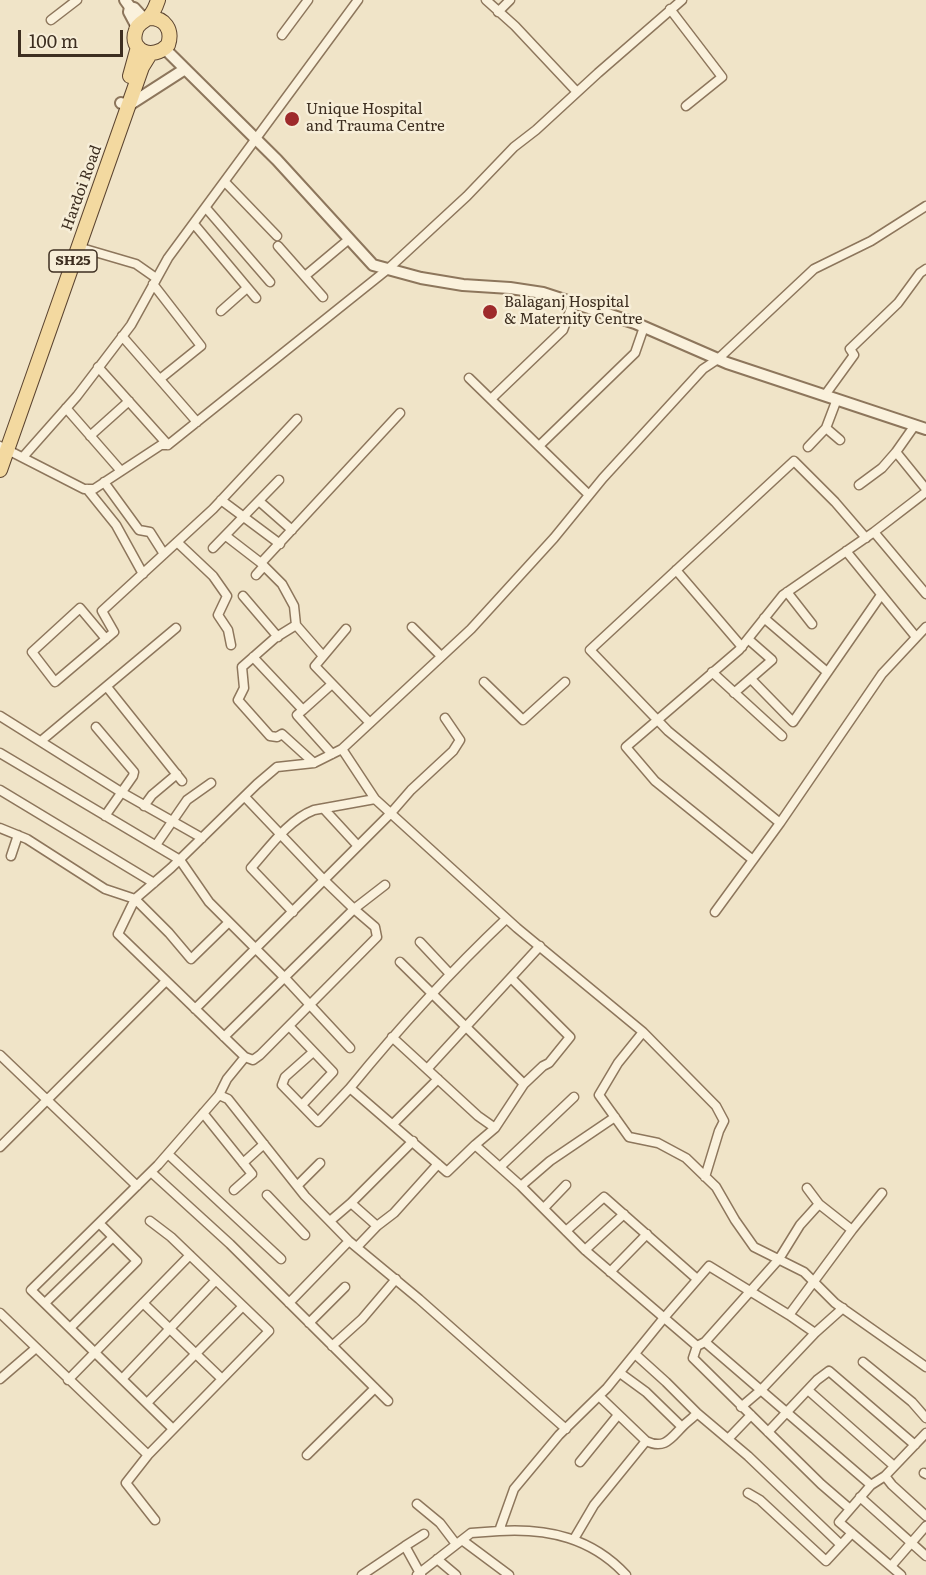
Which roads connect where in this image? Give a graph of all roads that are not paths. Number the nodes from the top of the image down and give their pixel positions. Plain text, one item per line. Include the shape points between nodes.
1 (77, 0) edge
2 (158, 0) edge
3 (165, 0) edge
4 (308, 0) edge
5 (358, 0) edge
6 (486, 0) edge
7 (510, 0) edge
8 (682, 0) edge
9 (127, 4) edge
10 (670, 9) junction
11 (498, 12) junction
12 (51, 20) dead end
13 (148, 21) junction
14 (282, 35) dead end
15 (165, 49) junction
16 (144, 51) junction
17 (185, 69) junction
18 (577, 92) junction
19 (125, 104) junction
20 (686, 106) dead end
21 (256, 139) junction
22 (225, 182) junction
23 (926, 206) edge
24 (206, 207) junction
25 (194, 224) junction
26 (277, 236) dead end
27 (348, 240) junction
28 (278, 246) dead end
29 (78, 247) junction
30 (388, 269) junction
31 (926, 269) edge
32 (305, 276) junction
33 (155, 281) junction
34 (270, 282) dead end
35 (247, 288) junction
36 (323, 297) dead end
37 (256, 298) dead end
38 (573, 303) junction
39 (221, 310) dead end
40 (644, 327) junction
41 (122, 336) junction
42 (718, 359) junction
43 (98, 367) junction
44 (470, 378) dead end
45 (160, 379) junction
46 (825, 395) junction
47 (491, 399) junction
48 (837, 399) junction
49 (129, 401) junction
50 (66, 408) junction
51 (400, 414) dead end
52 (297, 419) dead end
53 (197, 422) junction
54 (920, 427) edge
55 (826, 428) junction
56 (90, 436) junction
57 (840, 440) dead end
58 (168, 445) junction
59 (539, 446) junction
60 (2, 447) edge
61 (808, 447) dead end
62 (896, 452) junction
63 (23, 457) junction
64 (0, 470) edge
65 (121, 471) junction
66 (279, 480) dead end
67 (104, 482) junction
68 (859, 485) dead end
69 (87, 489) junction
70 (926, 491) edge
71 (589, 495) junction
72 (221, 500) junction
73 (258, 501) junction
74 (244, 517) junction
75 (292, 530) junction
76 (874, 532) junction
77 (226, 536) junction
78 (866, 538) junction
79 (177, 542) junction
80 (280, 544) junction
81 (213, 548) dead end
82 (846, 551) junction
83 (164, 554) junction
84 (263, 565) junction
85 (676, 570) junction
86 (143, 574) junction
87 (256, 574) dead end
88 (787, 592) junction
89 (926, 594) edge
90 (881, 595) junction
91 (243, 596) dead end
92 (764, 618) junction
93 (812, 624) dead end
94 (296, 625) junction
95 (176, 627) dead end
96 (412, 627) dead end
97 (926, 627) edge
98 (346, 629) dead end
99 (278, 637) junction
100 (916, 638) junction
101 (106, 639) junction
102 (748, 639) junction
103 (231, 645) dead end
104 (742, 647) junction
105 (323, 656) junction
106 (441, 656) junction
107 (253, 657) junction
108 (712, 672) junction
109 (827, 672) junction
110 (751, 679) junction
111 (484, 682) dead end
112 (565, 682) dead end
113 (332, 684) junction
114 (106, 687) junction
115 (734, 693) junction
116 (303, 710) junction
117 (0, 716) edge
118 (446, 718) dead end
119 (657, 720) junction
120 (370, 723) junction
121 (96, 727) dead end
122 (782, 736) dead end
123 (41, 741) junction
124 (342, 749) junction
125 (0, 753) edge
126 (332, 754) junction
127 (314, 763) junction
128 (211, 783) dead end
129 (0, 790) edge
130 (121, 792) junction
131 (244, 797) junction
132 (375, 799) junction
133 (144, 806) junction
134 (324, 809) junction
135 (391, 813) junction
136 (105, 816) junction
137 (172, 820) junction
138 (780, 823) junction
139 (0, 828) edge
140 (281, 834) junction
141 (18, 835) junction
142 (202, 838) junction
143 (156, 845) junction
144 (358, 846) junction
145 (11, 856) dead end
146 (180, 860) junction
147 (753, 860) junction
148 (324, 880) junction
149 (154, 884) junction
150 (385, 885) dead end
151 (135, 899) junction
152 (354, 909) junction
153 (293, 912) junction
154 (715, 912) dead end
155 (506, 919) junction
156 (229, 922) junction
157 (420, 942) dead end
158 (540, 946) junction
159 (257, 949) junction
160 (400, 962) dead end
161 (450, 974) junction
162 (285, 978) junction
163 (511, 978) junction
164 (166, 981) junction
165 (431, 994) junction
166 (310, 1005) junction
167 (195, 1009) junction
168 (290, 1027) junction
169 (465, 1028) junction
170 (643, 1032) junction
171 (224, 1037) junction
172 (392, 1037) junction
173 (350, 1048) dead end
174 (312, 1053) junction
175 (0, 1056) edge
176 (245, 1058) junction
177 (428, 1068) junction
178 (438, 1079) junction
179 (524, 1084) junction
180 (350, 1088) junction
181 (219, 1095) junction
182 (574, 1097) dead end
183 (46, 1101) junction
184 (302, 1105) junction
185 (203, 1113) junction
186 (615, 1117) junction
187 (393, 1124) junction
188 (495, 1128) junction
189 (413, 1142) junction
190 (264, 1144) junction
191 (475, 1145) junction
192 (0, 1147) edge
193 (168, 1154) junction
194 (243, 1163) junction
195 (320, 1163) dead end
196 (438, 1164) junction
197 (500, 1167) junction
198 (151, 1172) junction
199 (705, 1177) junction
200 (566, 1185) dead end
201 (137, 1186) junction
202 (297, 1186) junction
203 (521, 1186) junction
204 (807, 1188) dead end
205 (234, 1190) dead end
206 (882, 1193) dead end
207 (267, 1195) dead end
208 (351, 1203) junction
209 (819, 1204) junction
210 (544, 1208) junction
211 (624, 1214) junction
212 (150, 1221) dead end
213 (330, 1221) junction
214 (100, 1224) junction
215 (377, 1226) junction
216 (852, 1230) junction
217 (566, 1231) junction
218 (647, 1234) junction
219 (305, 1235) dead end
220 (113, 1237) junction
221 (350, 1241) junction
222 (357, 1247) junction
223 (585, 1250) junction
224 (190, 1254) junction
225 (281, 1259) dead end
226 (779, 1259) junction
227 (610, 1272) junction
228 (396, 1279) junction
229 (697, 1279) junction
230 (216, 1280) junction
231 (814, 1281) junction
232 (345, 1287) dead end
233 (750, 1293) junction
234 (143, 1303) junction
235 (289, 1303) junction
236 (45, 1304) junction
237 (243, 1306) junction
238 (843, 1308) junction
239 (0, 1312) edge
240 (789, 1315) junction
241 (663, 1318) junction
242 (309, 1323) junction
243 (70, 1328) junction
244 (170, 1329) junction
245 (815, 1333) junction
246 (701, 1344) junction
247 (332, 1346) junction
248 (36, 1348) junction
249 (95, 1352) junction
250 (196, 1354) junction
251 (634, 1354) junction
252 (863, 1362) dead end
253 (925, 1365) edge
254 (620, 1372) junction
255 (0, 1379) edge
256 (122, 1379) junction
257 (222, 1379) junction
258 (69, 1380) junction
259 (375, 1388) junction
260 (761, 1390) junction
261 (809, 1391) junction
262 (599, 1396) junction
263 (388, 1401) dead end
264 (147, 1403) junction
265 (741, 1407) junction
266 (697, 1413) junction
267 (788, 1413) junction
268 (618, 1415) junction
269 (751, 1415) junction
270 (926, 1418) edge
271 (682, 1427) junction
272 (173, 1429) junction
273 (566, 1429) junction
274 (768, 1432) junction
275 (926, 1432) edge
276 (728, 1439) junction
277 (646, 1441) junction
278 (915, 1445) junction
279 (148, 1455) junction
280 (308, 1455) dead end
281 (580, 1462) dead end
282 (894, 1466) junction
283 (885, 1476) junction
284 (871, 1485) junction
285 (748, 1493) dead end
286 (860, 1497) junction
287 (417, 1504) dead end
288 (850, 1509) junction
289 (926, 1516) edge
290 (155, 1520) dead end
291 (926, 1526) edge
292 (499, 1531) junction
293 (852, 1533) junction
294 (424, 1534) dead end
295 (574, 1539) junction
296 (459, 1542) junction
297 (911, 1543) junction
298 (840, 1544) junction
299 (405, 1546) junction
300 (926, 1556) edge
301 (437, 1559) junction
302 (892, 1565) junction
303 (419, 1574) edge
304 (362, 1575) edge
305 (456, 1575) edge
306 (509, 1575) edge
307 (626, 1575) edge
308 (901, 1575) edge

1 - 12 street
2 - 13 main road
3 - 13 main road, SH25
4 - 14 street
5 - 21 street
6 - 11 street
7 - 11 street
8 - 10 street
9 - 13 street via 129,12
10 - 18 street
10 - 20 street via 722,76
11 - 18 street
13 - 15 main road, SH25 via 167,26 170,38
13 - 16 main road, SH25 via 135,41
15 - 16 main road via 157,54
15 - 17 street
16 - 19 main road, Hardoi Road / SH25 via 142,67
17 - 19 street
17 - 21 street
18 - 30 street
19 - 29 main road, Hardoi Road / SH25
19 - 60 main road, Hardoi Road / SH25
21 - 22 street
21 - 27 street
22 - 24 street
22 - 26 street
23 - 42 street via 871,241 814,269
24 - 25 street
24 - 34 street
25 - 33 street
25 - 35 street
27 - 30 street via 373,265
27 - 32 street
28 - 32 street
29 - 33 street via 136,264
29 - 60 main road, Hardoi Road / SH25
30 - 38 street via 463,285 543,293
30 - 53 street
31 - 46 street via 850,349 854,356
32 - 36 street
33 - 41 street
33 - 45 street via 201,346
35 - 37 street
35 - 39 street
38 - 40 street
38 - 47 street via 563,330
40 - 42 street
40 - 59 street via 635,353
41 - 43 street
41 - 45 street
42 - 46 street
42 - 71 street via 703,369
43 - 49 street
43 - 50 street
44 - 47 street
45 - 53 street
46 - 48 street
47 - 59 street
48 - 54 street
48 - 55 street
49 - 56 street
49 - 58 street
50 - 56 street
50 - 63 street
51 - 75 street
52 - 72 street
53 - 58 street
54 - 62 street
55 - 57 street
55 - 61 street
56 - 65 street
58 - 65 street via 161,445
59 - 71 street
60 - 63 street
60 - 64 main road, Hardoi Road / SH25
62 - 68 street
62 - 70 street
63 - 69 street
65 - 67 street
66 - 73 street
67 - 69 street
67 - 83 street via 139,530 150,532
69 - 86 street via 116,525
70 - 76 street
71 - 106 street via 471,629
72 - 74 street
72 - 79 street
73 - 74 street
73 - 75 street
74 - 77 street
74 - 80 street
75 - 80 street
76 - 78 street
76 - 89 street
77 - 81 street
77 - 84 street
78 - 82 street
78 - 85 street via 794,461
79 - 83 street
79 - 103 street via 213,576 227,596 218,615 228,630
80 - 84 street
82 - 88 street
82 - 90 street
83 - 86 street
84 - 87 street
84 - 94 street via 282,584 294,606
85 - 104 street
85 - 119 street via 590,650
86 - 101 street via 102,611 114,632
88 - 92 street
88 - 93 street
90 - 100 street
90 - 109 street
91 - 99 street
92 - 102 street
92 - 109 street
94 - 99 street
94 - 105 street
95 - 114 street
96 - 106 street
97 - 100 street
98 - 105 street
99 - 107 street
100 - 138 street via 882,674
101 - 101 street via 55,682 32,652 80,608
102 - 104 street
102 - 110 street via 772,660
104 - 108 street
105 - 113 street via 315,666
106 - 120 street
107 - 116 street
107 - 127 street via 242,667 244,687 238,700 270,736 282,734
108 - 115 street
108 - 119 street
109 - 110 street via 793,722
110 - 115 street
111 - 112 street via 523,720
113 - 116 street
113 - 120 street
114 - 123 street
114 - 133 street via 179,778 152,795
115 - 122 street
116 - 126 street via 297,715
117 - 123 street
118 - 135 street via 460,740
119 - 138 street
119 - 147 street via 626,747 655,781
120 - 124 street
121 - 130 street via 134,772
123 - 130 street
124 - 126 street
124 - 132 street
125 - 136 street
126 - 127 street
127 - 131 street via 278,767
128 - 137 street via 187,800
129 - 149 street
130 - 133 street
130 - 136 street
131 - 140 street
131 - 142 street
132 - 134 street
132 - 135 street
133 - 137 street
134 - 140 street via 305,814
134 - 144 street
135 - 144 street
135 - 155 street
136 - 143 street
137 - 142 street
137 - 143 street
138 - 147 street
139 - 141 street
140 - 148 street
140 - 153 street via 250,868
141 - 145 street
141 - 151 street via 105,889
142 - 146 street
143 - 146 street
144 - 148 street
146 - 149 street
146 - 156 street via 209,902
147 - 154 street
148 - 152 street
148 - 153 street
149 - 151 street
150 - 152 street
151 - 156 street via 190,959
151 - 164 street via 118,934
152 - 162 street
152 - 166 street via 375,927 377,937
153 - 159 street
155 - 158 street
155 - 161 street
156 - 159 street
157 - 161 street
158 - 163 street
158 - 170 street
159 - 162 street
159 - 167 street
160 - 165 street
161 - 165 street
162 - 166 street
162 - 171 street
163 - 169 street
163 - 179 street via 570,1037 549,1063
164 - 167 street
164 - 183 street
165 - 169 street
165 - 172 street
166 - 168 street
166 - 173 street
167 - 171 street
168 - 174 street
168 - 176 street via 253,1060
169 - 177 street
169 - 179 street
170 - 186 street via 599,1095
170 - 199 street via 716,1106 724,1121
171 - 176 street
172 - 177 street
172 - 180 street
174 - 184 street via 285,1077 282,1085
174 - 184 street via 333,1072
175 - 183 street
176 - 181 street
177 - 178 street
178 - 187 street
178 - 188 street
179 - 188 street
180 - 184 street via 318,1122
180 - 187 street
181 - 185 street
181 - 190 street via 228,1099
182 - 197 street
183 - 192 street
183 - 201 street
185 - 193 street
185 - 194 street
186 - 199 street via 629,1137 658,1143 686,1158
186 - 203 street
187 - 189 street
188 - 191 street
189 - 196 street
189 - 208 street
190 - 194 street
190 - 202 street
191 - 196 street via 447,1172
191 - 197 street
193 - 198 street
193 - 225 street
194 - 205 street via 252,1174
195 - 202 street
196 - 215 street via 394,1213
197 - 203 street
198 - 201 street
198 - 235 street
199 - 226 street via 716,1187 754,1247
200 - 210 street
201 - 214 street
202 - 213 street
203 - 210 street
204 - 209 street
206 - 216 street
207 - 219 street
208 - 213 street
208 - 215 street
209 - 216 street
209 - 226 street via 800,1225
210 - 217 street
211 - 217 street via 604,1197
211 - 218 street
211 - 223 street
212 - 224 street
213 - 221 street
214 - 220 street
214 - 236 street via 31,1290
215 - 222 street
216 - 231 street
217 - 223 street
218 - 227 street
218 - 229 street
220 - 236 street
220 - 243 street via 137,1261
221 - 222 street
221 - 235 street
222 - 228 street
223 - 227 street
224 - 230 street
224 - 234 street
226 - 231 street
226 - 233 street
227 - 241 street
228 - 247 street via 362,1319
228 - 273 street
229 - 233 street via 709,1266
229 - 241 street
230 - 237 street
230 - 244 street
231 - 238 street
231 - 240 street
232 - 242 street
233 - 240 street
233 - 246 street
234 - 244 street
234 - 249 street
235 - 242 street
236 - 243 street
237 - 250 street
237 - 257 street via 269,1331
238 - 245 street
238 - 253 street
239 - 248 street
240 - 245 street
241 - 246 street
241 - 251 street
242 - 247 street
243 - 249 street
244 - 250 street
244 - 256 street
245 - 260 street
246 - 260 street
246 - 265 street via 693,1358
247 - 259 street
248 - 255 street
248 - 258 street
249 - 256 street
249 - 258 street
250 - 257 street
250 - 264 street
251 - 254 street
251 - 266 street
252 - 270 street
254 - 262 street
254 - 271 street
256 - 264 street
257 - 272 street
258 - 279 street
259 - 263 street
259 - 280 street
260 - 265 street
260 - 267 street
261 - 267 street
261 - 278 street via 829,1371
261 - 282 street
262 - 268 street
262 - 273 street
264 - 272 street
265 - 269 street
266 - 271 street
266 - 276 street
267 - 274 street
267 - 284 street
268 - 277 street
268 - 281 street
269 - 274 street
269 - 276 street
271 - 277 street via 674,1438 662,1444
272 - 279 street
273 - 292 street via 514,1489
274 - 288 street
275 - 278 street
276 - 298 street
277 - 295 street via 594,1505
278 - 282 street
279 - 290 street via 126,1482
282 - 283 street
283 - 284 street
283 - 289 street
284 - 286 street
285 - 298 street via 826,1561
286 - 288 street
286 - 297 street
287 - 296 street
288 - 293 street via 839,1522
291 - 297 street
292 - 295 street via 525,1529
292 - 296 street via 471,1533
293 - 298 street
293 - 302 street
294 - 299 street
295 - 307 street via 611,1559
296 - 301 street
296 - 306 street
297 - 300 street
297 - 302 street
299 - 303 street
299 - 304 street
301 - 303 street
301 - 305 street
302 - 308 street

